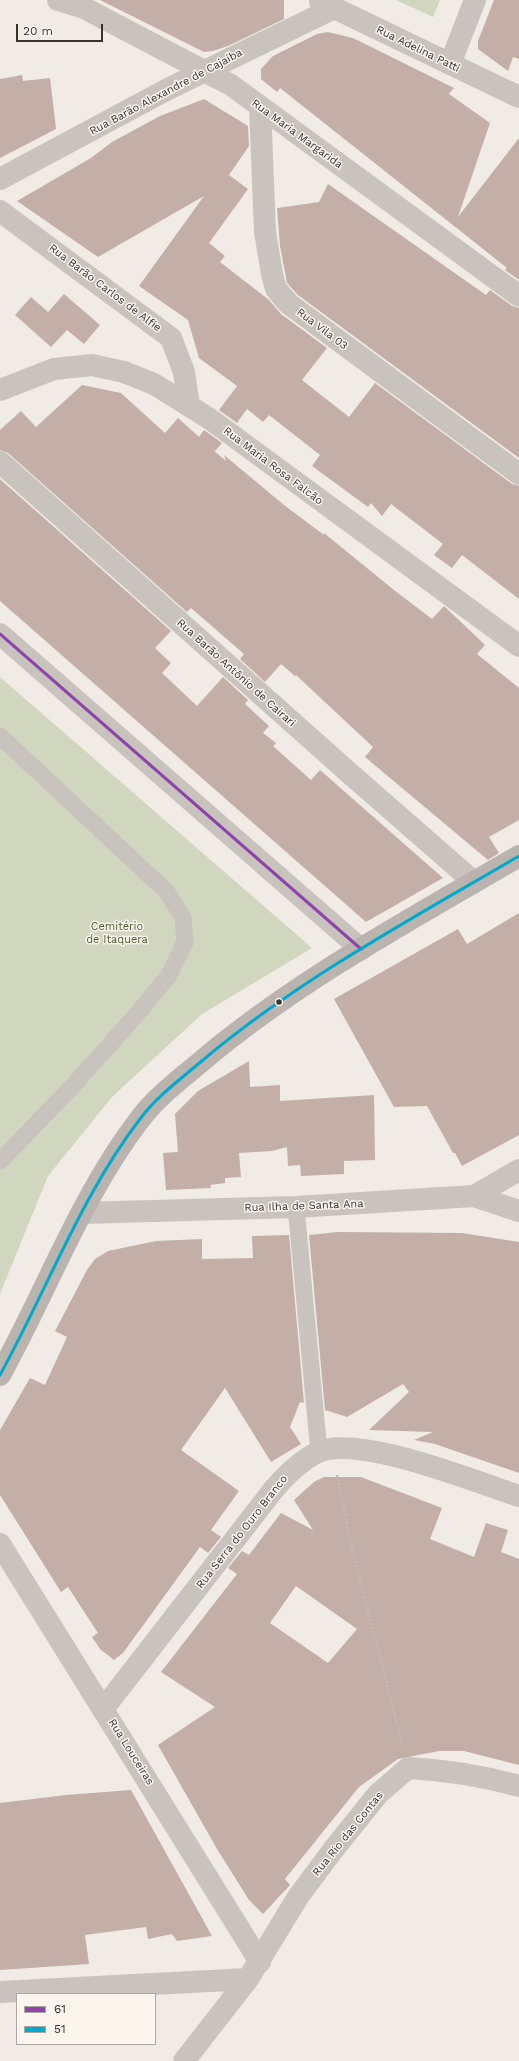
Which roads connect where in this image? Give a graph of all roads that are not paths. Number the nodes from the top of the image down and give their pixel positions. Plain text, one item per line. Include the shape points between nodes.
1 (58, 0) edge
2 (475, 0) edge
3 (326, 4) edge
4 (450, 64) junction
5 (205, 70) junction
6 (519, 97) edge
7 (260, 107) junction
8 (0, 179) edge
9 (0, 211) edge
10 (519, 296) edge
11 (0, 390) edge
12 (189, 406) junction
13 (0, 462) edge
14 (519, 474) edge
15 (0, 634) edge
16 (519, 646) edge
17 (0, 736) edge
18 (519, 856) edge
19 (474, 882) junction
20 (361, 949) junction
21 (0, 1161) edge
22 (519, 1170) edge
23 (474, 1196) junction
24 (296, 1207) junction
25 (519, 1211) edge
26 (82, 1213) junction
27 (0, 1375) edge
28 (326, 1450) junction
29 (519, 1496) edge
30 (0, 1544) edge
31 (104, 1708) junction
32 (519, 1786) edge
33 (254, 1970) junction
34 (0, 1992) edge
35 (184, 2061) edge

1 - 5 street, Rua Maria Margarida via 84,8
2 - 4 street
3 - 4 street, Rua Adelina Patti
3 - 5 street, Rua Barão Alexandre de Cajaíba
4 - 6 street, Rua Adelina Patti
5 - 7 street, Rua Maria Margarida via 231,85
5 - 8 street, Rua Barão Alexandre de Cajaíba
7 - 10 street, Rua Maria Margarida
7 - 14 street, Rua Vila 03 via 265,232 276,289 289,304
9 - 12 street, Rua Barão Carlos de Alfie via 171,338 184,372
11 - 12 street, Rua Maria Rosa Falcão via 54,369 92,365 124,372 154,384
12 - 16 street, Rua Maria Rosa Falcão
13 - 19 street, Rua Barão Antônio de Cairari
15 - 20 street
17 - 21 lane via 166,891 183,917 185,942 169,975 137,1014 71,1088
18 - 19 main road
19 - 20 main road
20 - 26 main road via 226,1040 141,1116 113,1155
22 - 23 street, Rua Ilha de Santa Ana
23 - 24 street, Rua Ilha de Santa Ana
23 - 25 street
24 - 26 street, Rua Ilha de Santa Ana
24 - 28 lane
26 - 27 main road
28 - 29 street, Rua Serra do Ouro Branco via 374,1450 444,1470
28 - 31 street, Rua Serra do Ouro Branco via 299,1463 274,1489
30 - 31 street, Rua Louceiras
31 - 33 street, Rua Louceiras
32 - 33 street, Rua Rio das Contas via 467,1774 408,1768 378,1794 333,1850 298,1897
33 - 34 street
33 - 35 street, Rua Rio das Contas

